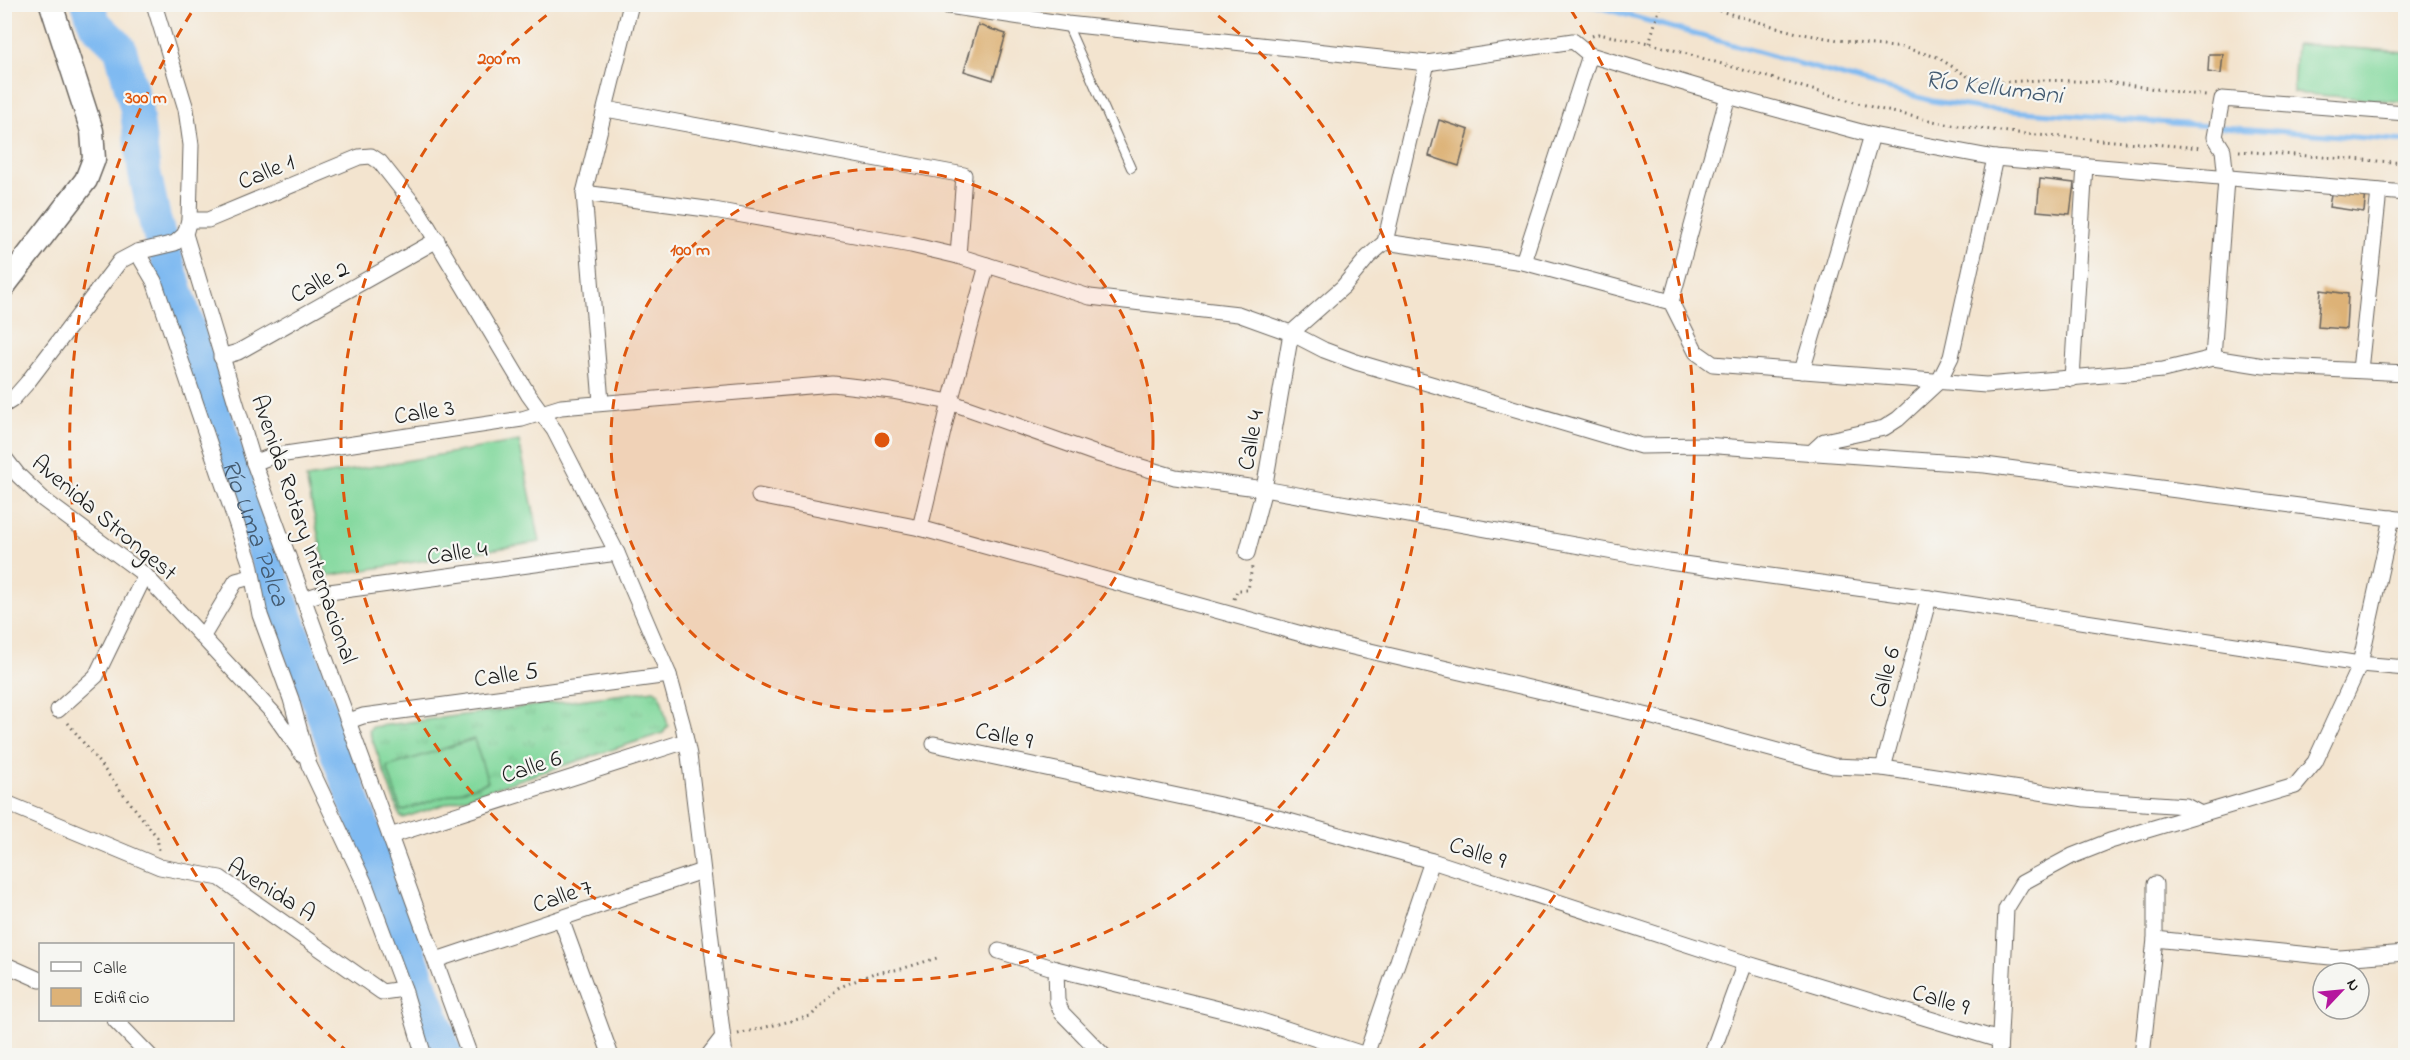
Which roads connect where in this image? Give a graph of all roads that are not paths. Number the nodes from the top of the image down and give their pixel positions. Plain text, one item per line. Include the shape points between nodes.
1 (51, 4) edge
2 (631, 4) edge
3 (935, 4) edge
4 (1038, 4) edge
5 (155, 5) edge
6 (1044, 21) junction
7 (1067, 24) junction
8 (1590, 56) junction
9 (1426, 63) junction
10 (1728, 96) junction
11 (606, 109) junction
12 (2406, 113) edge
13 (1872, 135) junction
14 (1995, 158) junction
15 (2085, 165) junction
16 (1131, 168) dead end
17 (2226, 179) junction
18 (2379, 191) junction
19 (584, 193) junction
20 (2406, 193) edge
21 (183, 233) junction
22 (437, 240) junction
23 (1384, 242) junction
24 (137, 252) junction
25 (958, 256) junction
26 (1523, 262) junction
27 (987, 265) junction
28 (4, 286) edge
29 (1671, 302) junction
30 (1291, 333) junction
31 (221, 357) junction
32 (2213, 358) junction
33 (2360, 370) junction
34 (1802, 371) junction
35 (2406, 373) edge
36 (2072, 379) junction
37 (1939, 381) junction
38 (601, 402) junction
39 (950, 402) junction
40 (4, 405) edge
41 (541, 413) junction
42 (1811, 453) junction
43 (4, 457) edge
44 (254, 463) junction
45 (1264, 489) junction
46 (759, 496) dead end
47 (2399, 519) edge
48 (920, 528) junction
49 (617, 553) junction
50 (1246, 553) road end
51 (145, 575) junction
52 (251, 577) junction
53 (1929, 598) junction
54 (304, 599) junction
55 (203, 636) junction
56 (2360, 664) junction
57 (2406, 668) edge
58 (669, 675) junction
59 (58, 710) road end
60 (349, 721) junction
61 (686, 741) junction
62 (934, 744) dead end
63 (309, 765) junction
64 (1883, 768) junction
65 (4, 802) edge
66 (2201, 814) junction
67 (390, 836) junction
68 (1432, 861) junction
69 (702, 871) junction
70 (2156, 884) dead end
71 (561, 919) junction
72 (2155, 939) junction
73 (999, 951) dead end
74 (2406, 953) edge
75 (436, 960) junction
76 (1745, 963) junction
77 (4, 964) edge
78 (1056, 969) junction
79 (39, 980) edge
80 (404, 990) junction
81 (116, 1021) edge
82 (722, 1038) junction
83 (1999, 1040) junction
84 (1367, 1055) edge
85 (150, 1056) edge
86 (424, 1056) edge
87 (470, 1056) edge
88 (610, 1056) edge
89 (708, 1056) edge
90 (725, 1056) edge
91 (1104, 1056) edge
92 (1712, 1056) edge
93 (1999, 1056) edge
94 (2142, 1056) edge

1 - 28 street via 92,131 94,159 86,180
2 - 11 street
3 - 6 street
4 - 6 street
5 - 21 street, Avenida Rotary Internacional via 186,109 191,145
6 - 7 street
7 - 9 street
7 - 16 lane
8 - 9 street via 1573,41
8 - 10 street
8 - 26 street
9 - 23 street
10 - 13 street
10 - 29 street
11 - 19 street
11 - 25 street via 964,175
12 - 17 street via 2222,99 2217,117
13 - 14 street
13 - 34 street
14 - 15 street
14 - 37 street via 1951,357
15 - 17 street
15 - 36 street
17 - 18 street
17 - 32 street
18 - 20 street
18 - 33 street
19 - 25 street via 714,210 911,244
19 - 38 street
21 - 22 street, Calle 1 via 359,157 371,156 418,210
21 - 24 street, Calle 1 via 157,248
21 - 31 street, Avenida Rotary Internacional
22 - 31 street, Calle 2 via 238,352
22 - 41 street
23 - 26 street
23 - 30 street via 1343,287
24 - 40 street via 120,261 27,383
24 - 52 street via 154,281
25 - 27 street
26 - 29 street
27 - 30 street via 1090,297 1229,312
27 - 39 street
29 - 34 street via 1696,352 1713,364
30 - 42 street via 1356,362 1641,446 1704,445
30 - 45 street, Calle 4
31 - 44 street, Avenida Rotary Internacional
32 - 33 street via 2264,366
32 - 36 street via 2163,370
33 - 35 street
34 - 37 street
36 - 37 street via 1986,385
37 - 42 street via 1884,428 1824,441
38 - 39 street, Calle 3 via 833,384
38 - 41 street, Calle 3 via 561,406
39 - 45 street, Calle 3 via 1175,477
39 - 48 street
41 - 44 street, Calle 3 via 272,456
41 - 49 street via 554,430
42 - 47 street via 1985,465
43 - 51 street, Avenida Strongest via 44,500
44 - 54 street, Avenida Rotary Internacional
45 - 50 street, Calle 4
45 - 53 street, Calle 3 via 1669,562
46 - 48 street
47 - 56 street
48 - 64 street via 1323,640 1653,717 1833,766
49 - 54 street, Calle 4 via 322,593
49 - 58 street
51 - 55 street, Avenida Strongest
51 - 59 street via 96,676
52 - 55 street via 236,581
52 - 63 street
53 - 56 street, Calle 3
53 - 64 street, Calle 6
54 - 60 street, Avenida Rotary Internacional
55 - 63 street, Avenida Strongest via 273,713
56 - 57 street, Calle 3
56 - 66 street via 2315,762 2295,786
58 - 60 street, Calle 5
58 - 61 street
60 - 67 street, Avenida Rotary Internacional
61 - 67 street, Calle 6
61 - 69 street
62 - 68 street, Calle 9 via 1267,815
63 - 80 street via 364,882
64 - 66 street via 2085,799 2186,806
65 - 80 street, Avenida A via 160,867 220,878 382,992
66 - 83 street via 2110,841 2072,856 2022,884 2006,909
67 - 75 street, Avenida Rotary Internacional
68 - 76 street, Calle 9
68 - 84 street
69 - 71 street, Calle 7
69 - 82 street
70 - 72 street
71 - 75 street, Calle 7
71 - 88 street
72 - 74 street via 2340,958
72 - 94 street
73 - 78 street
75 - 87 street, Avenida Rotary Internacional
76 - 83 street, Calle 9
76 - 92 street
77 - 79 street
78 - 84 street via 1243,1015
78 - 91 street via 1057,1001 1062,1013
80 - 86 street
81 - 85 street
82 - 89 street
82 - 90 street
83 - 93 street

